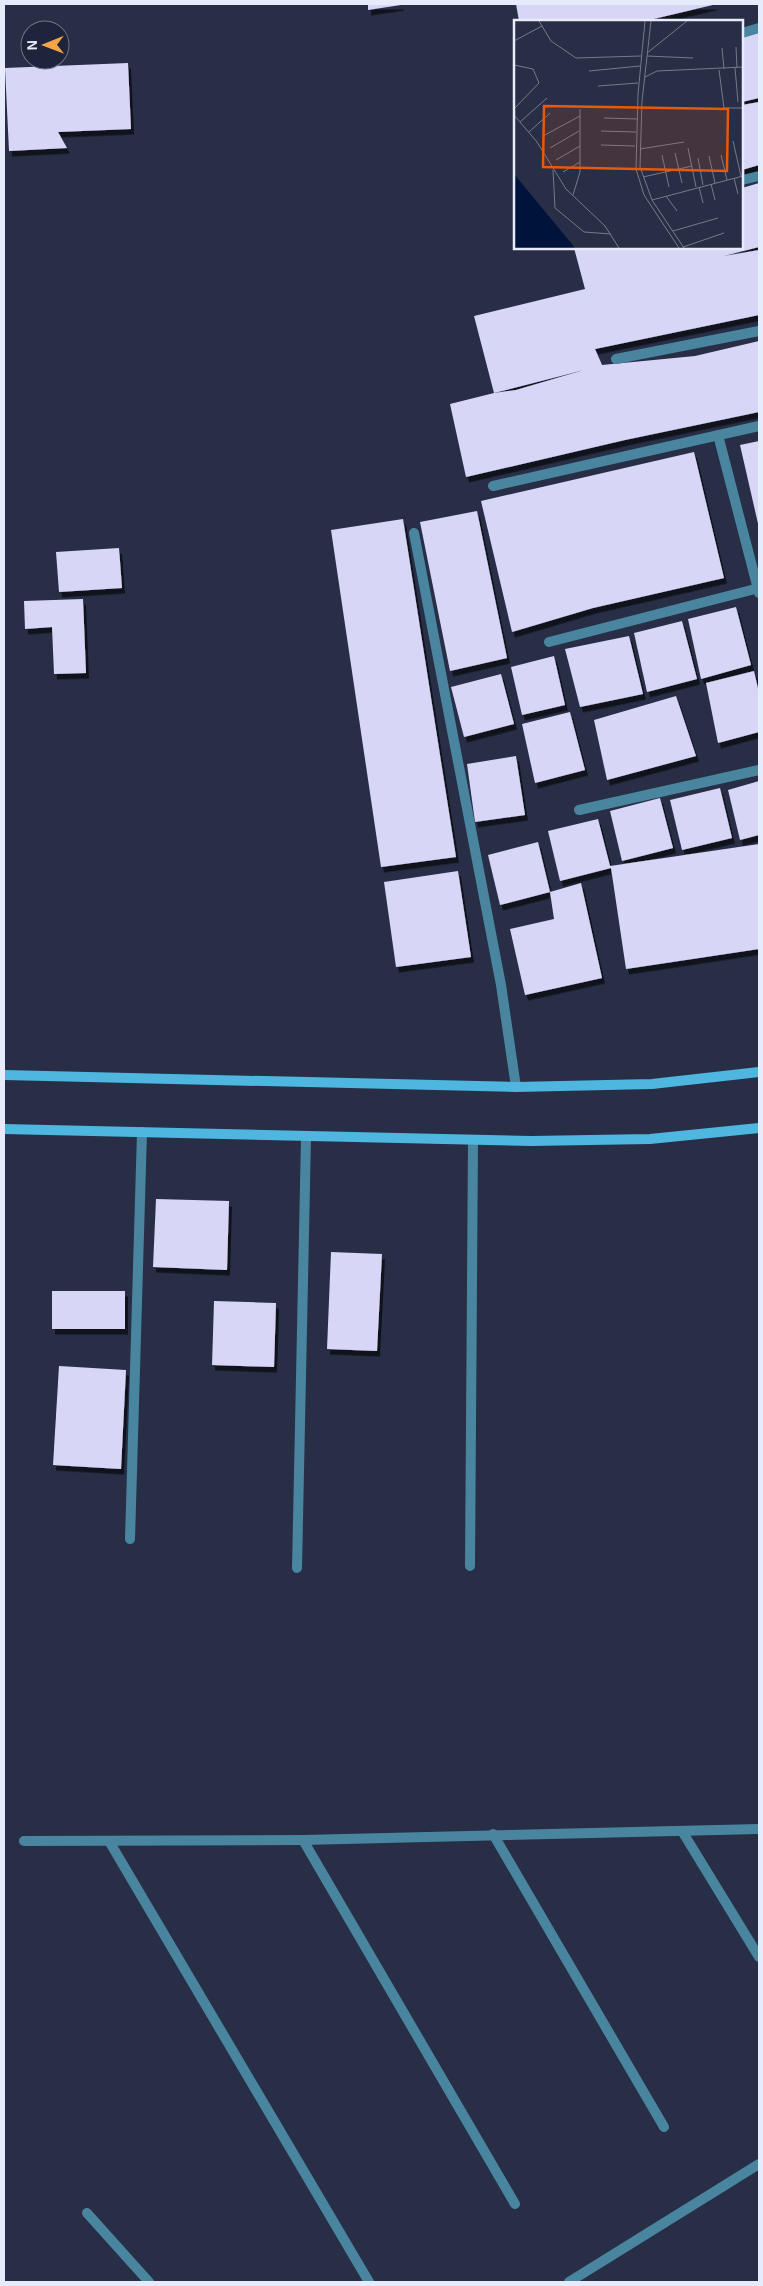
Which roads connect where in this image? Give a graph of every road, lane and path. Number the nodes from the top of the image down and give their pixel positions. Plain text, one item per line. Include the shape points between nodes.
1 (759, 28) edge
2 (743, 32) edge
3 (759, 176) edge
4 (743, 180) edge
5 (759, 331) edge
6 (616, 358) dead end
7 (759, 426) edge
8 (718, 435) junction
9 (493, 486) dead end
10 (414, 533) dead end
11 (759, 590) edge
12 (549, 642) dead end
13 (759, 770) edge
14 (579, 810) dead end
15 (759, 1072) edge
16 (4, 1075) edge
17 (516, 1087) junction
18 (759, 1128) edge
19 (4, 1129) edge
20 (142, 1132) junction
21 (306, 1136) junction
22 (473, 1140) junction
23 (130, 1539) dead end
24 (470, 1566) dead end
25 (297, 1568) dead end
26 (759, 1829) edge
27 (682, 1831) junction
28 (493, 1834) junction
29 (110, 1840) junction
30 (303, 1840) junction
31 (24, 1842) dead end
32 (759, 1957) edge
33 (664, 2127) dead end
34 (759, 2164) edge
35 (515, 2204) dead end
36 (87, 2213) dead end
37 (150, 2282) edge
38 (369, 2282) edge
39 (569, 2282) edge

1 - 2 street
3 - 4 street
5 - 6 street
7 - 8 street
8 - 9 street
8 - 11 street
10 - 17 street via 501,985
11 - 12 street
13 - 14 street
15 - 17 main road via 652,1084
16 - 17 main road
18 - 22 main road via 650,1139
19 - 20 main road
20 - 21 main road
20 - 23 street
21 - 22 main road
21 - 25 street
22 - 24 street
26 - 27 street
27 - 28 street
27 - 32 street
28 - 30 street
28 - 33 street
29 - 30 street
29 - 31 street
29 - 38 street
30 - 35 street
34 - 39 street
36 - 37 street

